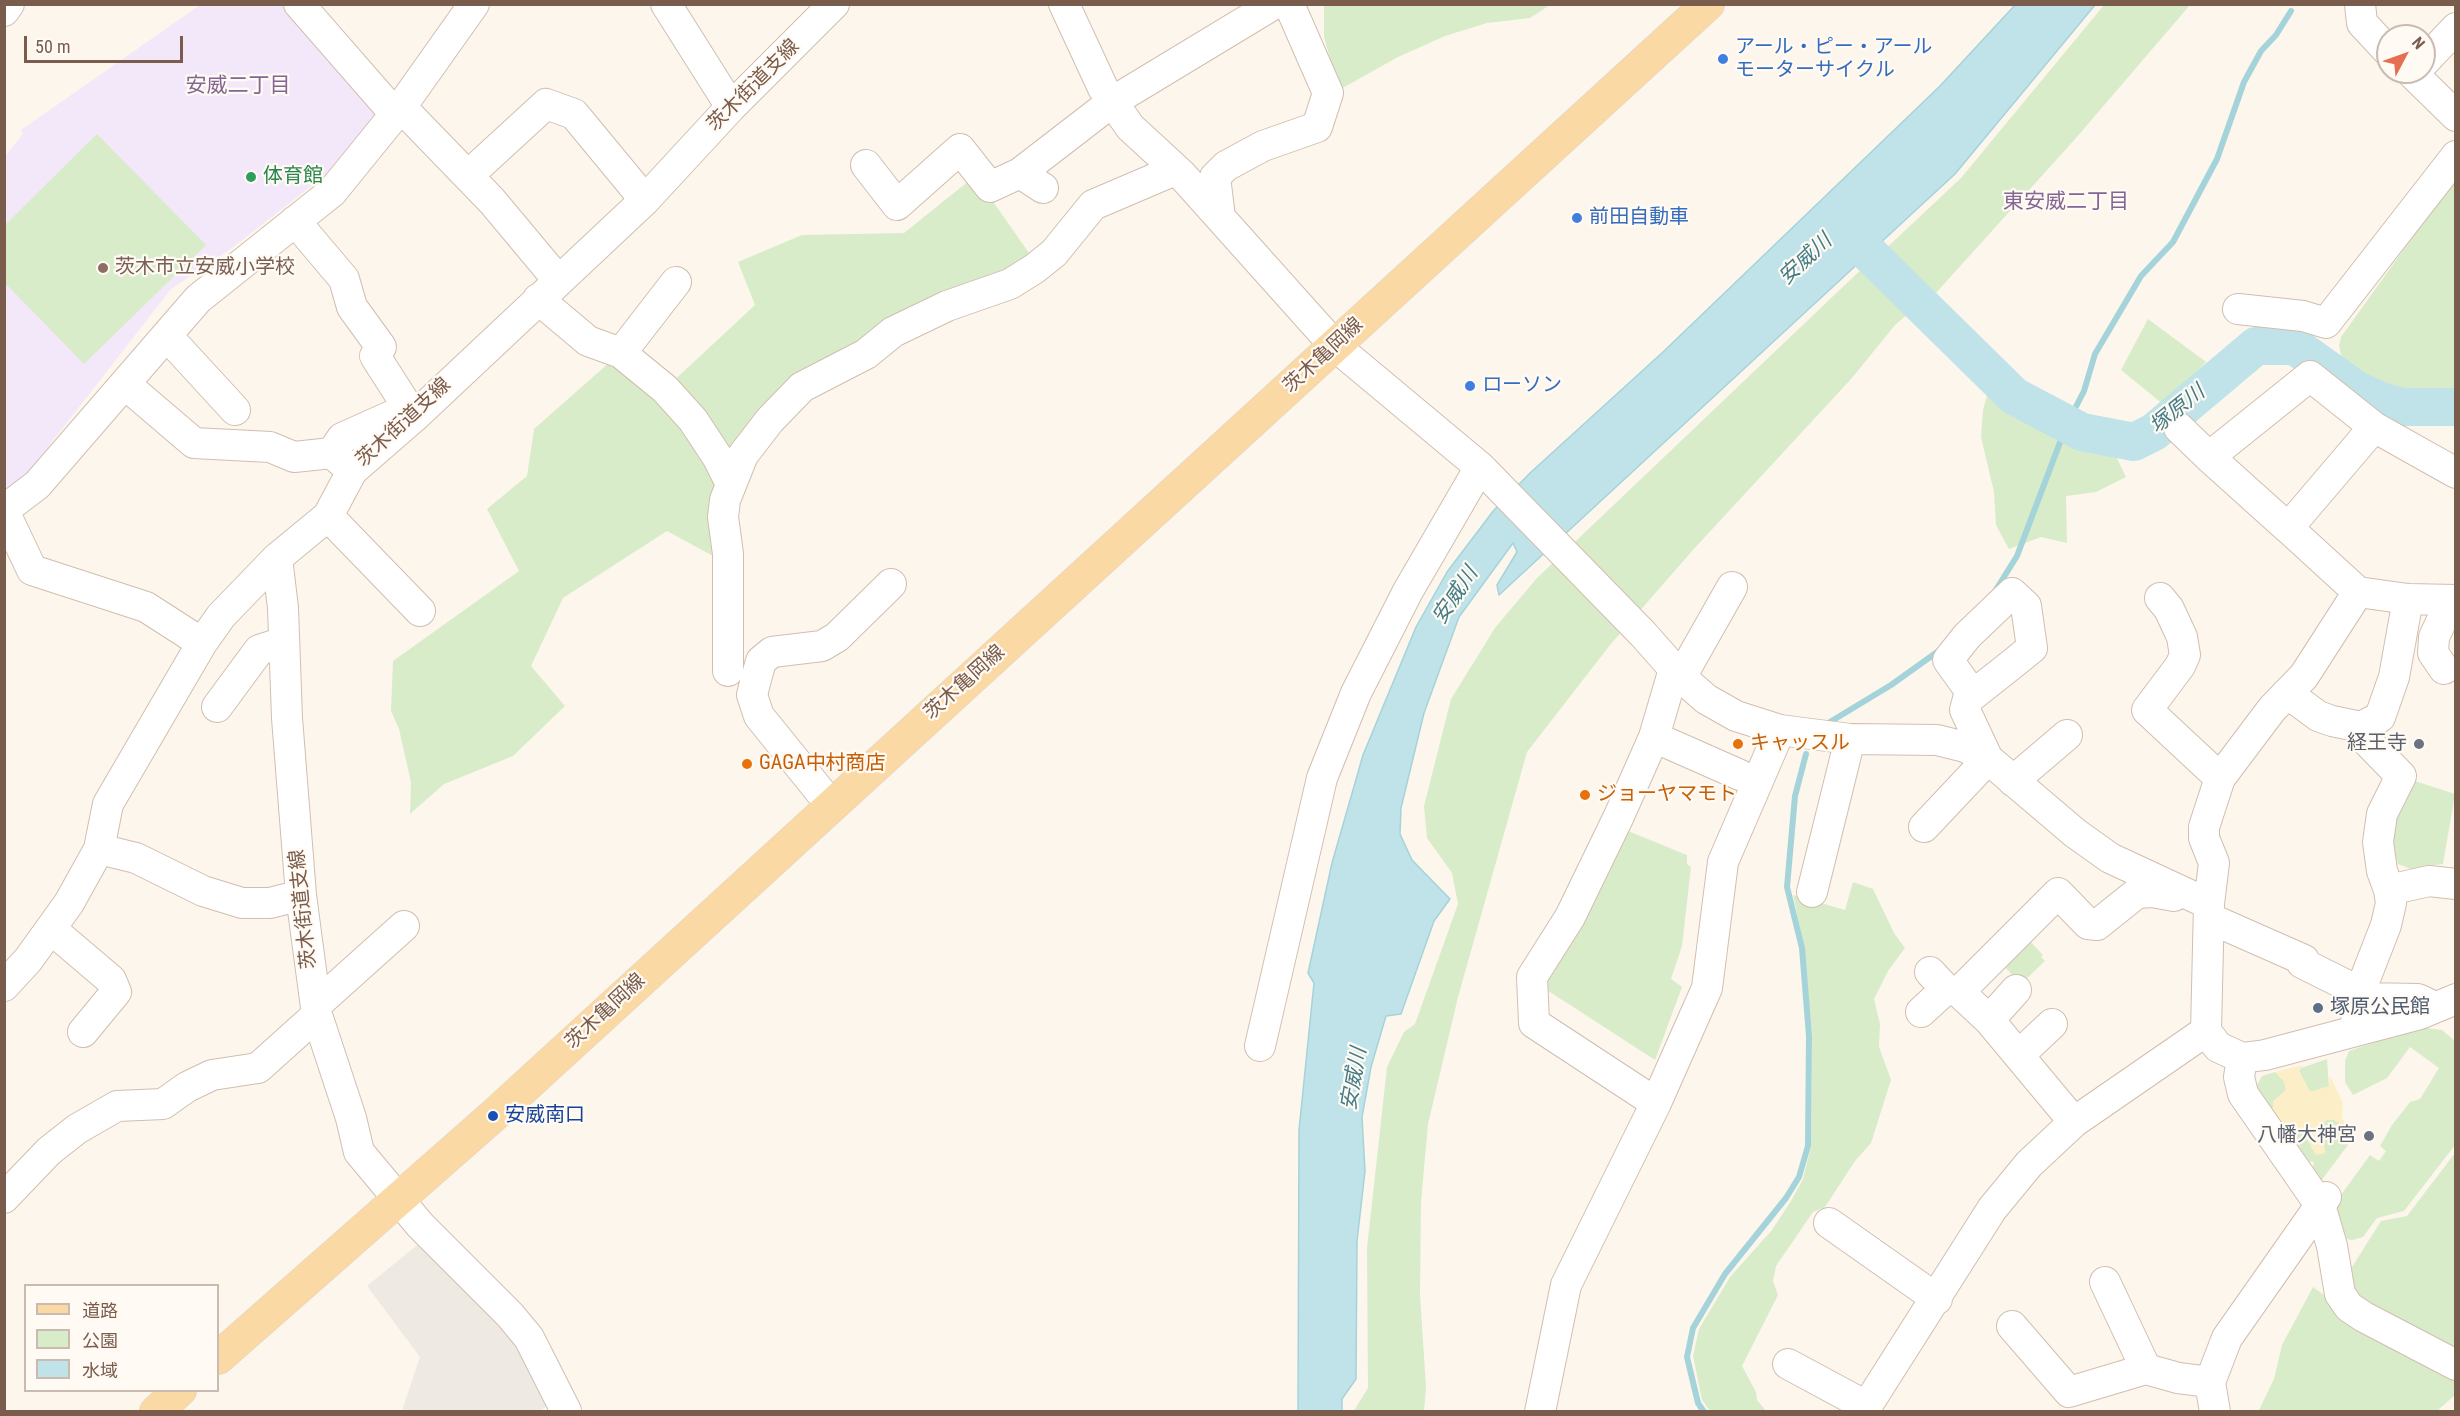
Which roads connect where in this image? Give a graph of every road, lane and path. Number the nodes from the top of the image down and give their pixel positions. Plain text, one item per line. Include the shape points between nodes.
1 (9, 4) edge
2 (299, 4) edge
3 (474, 4) edge
4 (666, 4) edge
5 (1064, 4) edge
6 (1274, 4) edge
7 (1289, 4) edge
8 (1708, 4) edge
9 (2360, 4) edge
10 (832, 6) edge
11 (4, 11) edge
12 (2456, 28) edge
13 (2376, 38) edge
14 (2436, 49) edge
15 (2428, 84) edge
16 (1112, 102) junction
17 (731, 107) junction
18 (398, 110) junction
19 (2456, 116) edge
20 (2456, 156) edge
21 (866, 165) dead end
22 (1175, 170) junction
23 (473, 171) dead end
24 (645, 200) junction
25 (1220, 217) junction
26 (295, 221) junction
27 (676, 282) dead end
28 (548, 289) junction
29 (2238, 309) dead end
30 (167, 336) junction
31 (1335, 346) junction
32 (621, 353) junction
33 (126, 386) junction
34 (236, 410) dead end
35 (412, 412) junction
36 (2179, 428) dead end
37 (2374, 428) junction
38 (2209, 457) junction
39 (342, 462) junction
40 (1480, 467) junction
41 (2456, 473) edge
42 (731, 484) junction
43 (4, 511) edge
44 (328, 516) junction
45 (2288, 528) junction
46 (277, 558) junction
47 (891, 584) dead end
48 (1732, 586) dead end
49 (2358, 592) junction
50 (2160, 598) dead end
51 (2408, 599) junction
52 (2456, 602) edge
53 (420, 610) dead end
54 (284, 642) junction
55 (202, 643) junction
56 (2444, 669) dead end
57 (728, 671) dead end
58 (1677, 673) junction
59 (2287, 693) junction
60 (1972, 695) junction
61 (217, 707) dead end
62 (2361, 727) junction
63 (1780, 730) junction
64 (2067, 735) dead end
65 (1654, 737) junction
66 (1850, 740) junction
67 (1988, 759) junction
68 (1740, 775) dead end
69 (2220, 778) junction
70 (2013, 781) junction
71 (831, 804) junction
72 (1924, 827) dead end
73 (99, 849) junction
74 (2456, 884) edge
75 (2389, 890) junction
76 (1812, 892) dead end
77 (301, 895) junction
78 (2203, 905) junction
79 (404, 926) dead end
80 (51, 929) junction
81 (1953, 982) junction
82 (4, 986) edge
83 (2016, 990) dead end
84 (2360, 992) junction
85 (2449, 1008) edge
86 (316, 1010) junction
87 (1921, 1012) dead end
88 (1989, 1020) junction
89 (2052, 1024) dead end
90 (2351, 1031) junction
91 (83, 1032) dead end
92 (2222, 1045) junction
93 (1260, 1046) dead end
94 (2019, 1055) junction
95 (1656, 1102) junction
96 (2074, 1122) junction
97 (4, 1198) edge
98 (399, 1200) junction
99 (2323, 1201) junction
100 (1829, 1223) dead end
101 (2105, 1282) dead end
102 (1937, 1299) junction
103 (2012, 1326) dead end
104 (219, 1357) edge
105 (1788, 1364) dead end
106 (2456, 1365) edge
107 (2146, 1369) junction
108 (2210, 1382) junction
109 (178, 1392) edge
110 (1865, 1408) edge
111 (566, 1411) edge
112 (156, 1412) edge
113 (1540, 1412) edge
114 (2215, 1412) edge

1 - 11 street
2 - 18 street
3 - 18 street
4 - 17 street
5 - 16 street
6 - 16 street
7 - 25 street via 1328,93 1317,127 1263,146 1221,171 1215,177
8 - 31 main road, 茨木亀岡線
9 - 13 street via 2362,23
10 - 17 street, 茨木街道支線
12 - 14 street
15 - 19 street
16 - 21 street via 1032,181 990,187 960,149 897,205
16 - 22 street via 1130,127
17 - 24 street, 茨木街道支線
18 - 26 street via 332,192
18 - 28 street via 492,201
20 - 29 street via 2326,323 2303,316
22 - 25 street
22 - 42 street via 1093,205 1054,253 1026,274 892,332 866,354 802,387 743,455
23 - 24 street via 546,104 574,114
24 - 28 street, 茨木街道支線
25 - 31 street
26 - 30 street via 198,299
26 - 35 street via 344,279 352,308 381,347 375,356
27 - 32 street
28 - 32 street via 588,341
28 - 35 street, 茨木街道支線
30 - 33 street
30 - 34 street
31 - 40 street
31 - 71 main road, 茨木亀岡線
32 - 42 street via 665,389 693,420
33 - 39 street via 194,443 270,447 294,457
33 - 43 street via 37,485
35 - 39 street, 茨木街道支線 via 342,438
36 - 38 street
37 - 38 street via 2310,376
37 - 41 street
37 - 45 street
38 - 45 street
39 - 44 street, 茨木街道支線
40 - 58 street
40 - 93 street via 1356,693 1322,778
42 - 57 street via 723,517 728,554
43 - 55 street via 32,570 146,607
44 - 46 street, 茨木街道支線
44 - 53 street
45 - 49 street
46 - 54 street, 茨木街道支線
46 - 55 street via 221,616
47 - 71 street via 837,637 822,646 772,652 761,661 752,695 759,716
48 - 58 street
49 - 51 street
49 - 59 street via 2304,676
50 - 69 street via 2182,637 2185,655 2147,710
51 - 52 street
51 - 62 street via 2387,702 2380,717
52 - 56 street via 2434,637 2433,653
54 - 61 street via 259,650
54 - 77 street, 茨木街道支線
55 - 73 street via 108,804
58 - 63 street via 1722,709
58 - 65 street
59 - 62 street via 2318,716
59 - 69 street
60 - 60 street via 1948,660 2012,593 2026,606 2023,665
60 - 67 street via 1965,710
62 - 75 street via 2363,737 2401,776 2382,814 2378,842
63 - 66 street
63 - 95 street via 1723,862 1707,988
64 - 70 street
65 - 68 street
65 - 95 street via 1569,917 1532,976 1534,1023
66 - 67 street via 1936,740 1965,747
66 - 76 street via 1814,829
67 - 70 street
67 - 72 street
69 - 78 street via 2204,827 2214,863
70 - 78 street via 2110,858
71 - 98 main road, 茨木亀岡線
73 - 77 street via 136,858 203,891 242,903 270,903
73 - 80 street
74 - 75 street via 2429,881
75 - 84 street via 2391,903 2386,925
77 - 86 street, 茨木街道支線
78 - 81 street via 2152,892 2137,893 2097,925 2088,924 2058,893
78 - 84 street
78 - 92 street
79 - 86 street
80 - 82 street
80 - 91 street via 111,980 116,992
81 - 87 street
81 - 88 street
83 - 88 street
84 - 85 street via 2366,998 2418,999
84 - 90 street
85 - 90 street
86 - 97 street via 258,1068 212,1076 163,1104 117,1106 97,1118 49,1151
86 - 98 street, 茨木街道支線 via 359,1152
88 - 94 street
89 - 94 street
90 - 92 street via 2265,1055
92 - 96 street via 2195,1059 2171,1056
92 - 99 street via 2239,1077 2243,1094
94 - 96 street
95 - 113 street via 1566,1285
96 - 102 street via 1998,1202
98 - 104 main road, 茨木亀岡線
98 - 111 street, 茨木街道支線 via 529,1338
99 - 106 street via 2340,1294 2349,1307 2394,1335
99 - 108 street via 2227,1338
100 - 102 street
101 - 107 street
102 - 110 street
103 - 107 street via 2069,1392
105 - 110 street
107 - 108 street
108 - 114 street
109 - 112 main road

